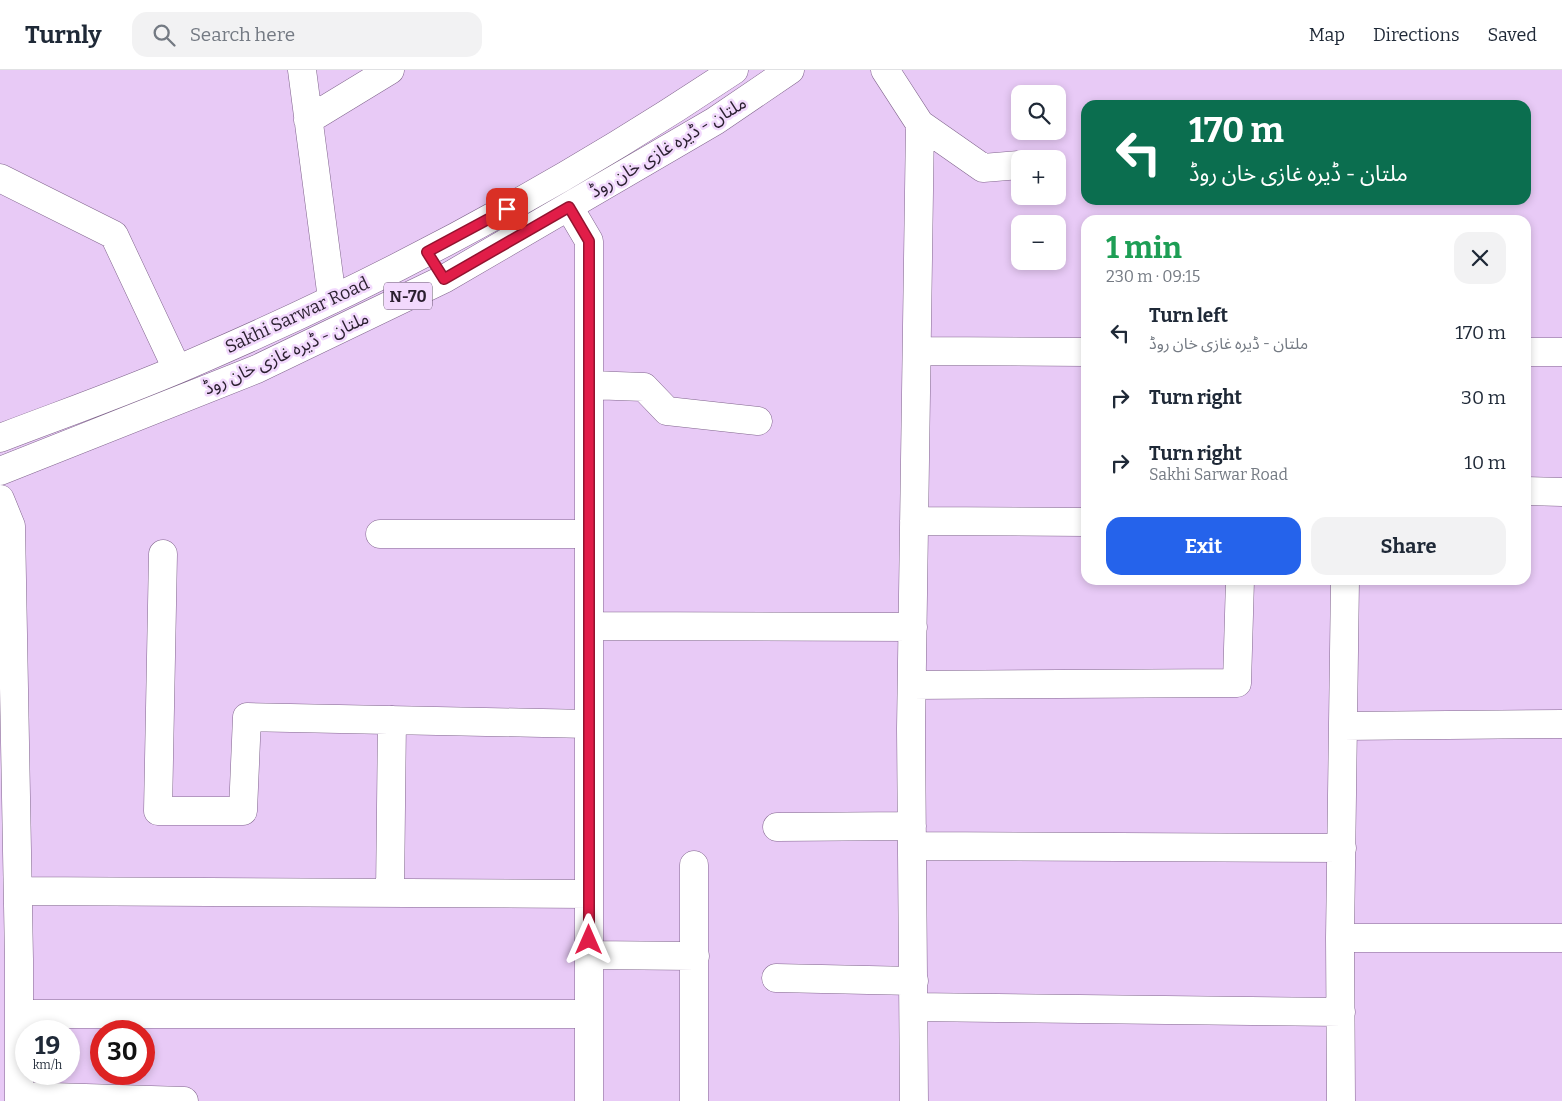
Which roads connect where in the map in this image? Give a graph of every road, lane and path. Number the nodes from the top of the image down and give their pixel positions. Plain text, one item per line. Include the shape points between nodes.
1 (302, 70) edge
2 (390, 70) edge
3 (790, 70) edge
4 (885, 70) edge
5 (724, 73) edge
6 (308, 120) junction
7 (920, 124) junction
8 (1011, 166) edge
9 (0, 178) edge
10 (569, 207) junction
11 (427, 252) junction
12 (444, 279) junction
13 (332, 299) junction
14 (917, 352) junction
15 (1081, 352) edge
16 (1531, 352) edge
17 (1562, 352) edge
18 (177, 369) junction
19 (589, 384) junction
20 (758, 422) dead end
21 (0, 438) edge
22 (0, 471) edge
23 (1531, 492) edge
24 (1562, 492) edge
25 (0, 499) edge
26 (914, 520) junction
27 (1081, 522) edge
28 (380, 534) dead end
29 (589, 534) junction
30 (163, 554) dead end
31 (1240, 585) edge
32 (1346, 585) edge
33 (589, 626) junction
34 (913, 628) junction
35 (912, 685) junction
36 (392, 720) junction
37 (589, 724) junction
38 (1562, 724) edge
39 (1343, 726) junction
40 (8, 761) edge
41 (777, 827) dead end
42 (912, 836) junction
43 (1342, 848) junction
44 (694, 864) dead end
45 (18, 891) junction
46 (390, 893) junction
47 (589, 894) junction
48 (1340, 938) junction
49 (1562, 938) edge
50 (589, 955) junction
51 (695, 956) junction
52 (10, 959) edge
53 (776, 978) dead end
54 (914, 994) junction
55 (1341, 1012) junction
56 (19, 1014) junction
57 (589, 1014) junction
58 (19, 1098) edge
59 (184, 1101) edge
60 (589, 1101) edge
61 (694, 1101) edge
62 (914, 1101) edge
63 (1341, 1101) edge

1 - 6 main road
2 - 6 main road
3 - 10 main road, ملتان - ڈیرہ غازی خان روڈ / N-70 via 716,121
4 - 7 main road
5 - 11 main road, Sakhi Sarwar Road / N-70 via 539,192
6 - 13 main road
7 - 8 main road via 983,168
7 - 14 main road
9 - 18 main road via 114,235
10 - 12 main road, ملتان - ڈیرہ غازی خان روڈ / N-70
10 - 19 main road via 589,241
11 - 12 main road
11 - 13 main road, Sakhi Sarwar Road / N-70
12 - 22 main road, ملتان - ڈیرہ غازی خان روڈ / N-70 via 257,369
13 - 18 main road, Sakhi Sarwar Road / N-70
14 - 15 main road
14 - 26 main road
16 - 17 main road
18 - 21 main road, Sakhi Sarwar Road / N-70
19 - 20 main road via 644,387 667,411
19 - 29 main road
23 - 24 main road
25 - 40 main road via 11,526
26 - 27 main road
26 - 34 main road
28 - 29 main road
29 - 33 main road
30 - 36 main road via 158,811 243,811 247,717
31 - 35 main road via 1237,683
32 - 39 main road
33 - 34 main road
33 - 37 main road
34 - 35 main road
35 - 42 main road
36 - 37 main road
36 - 46 main road
37 - 47 main road
38 - 39 main road
39 - 43 main road
40 - 45 main road
41 - 42 main road
42 - 43 main road
42 - 54 main road
43 - 48 main road
44 - 51 main road
45 - 46 main road
45 - 52 main road
46 - 47 main road
47 - 50 main road
48 - 49 main road
48 - 55 main road
50 - 51 main road
50 - 57 main road
51 - 61 main road
52 - 56 main road
53 - 54 main road
54 - 55 main road
54 - 62 main road
55 - 63 main road
56 - 57 main road
56 - 58 main road
57 - 60 main road
58 - 59 main road

